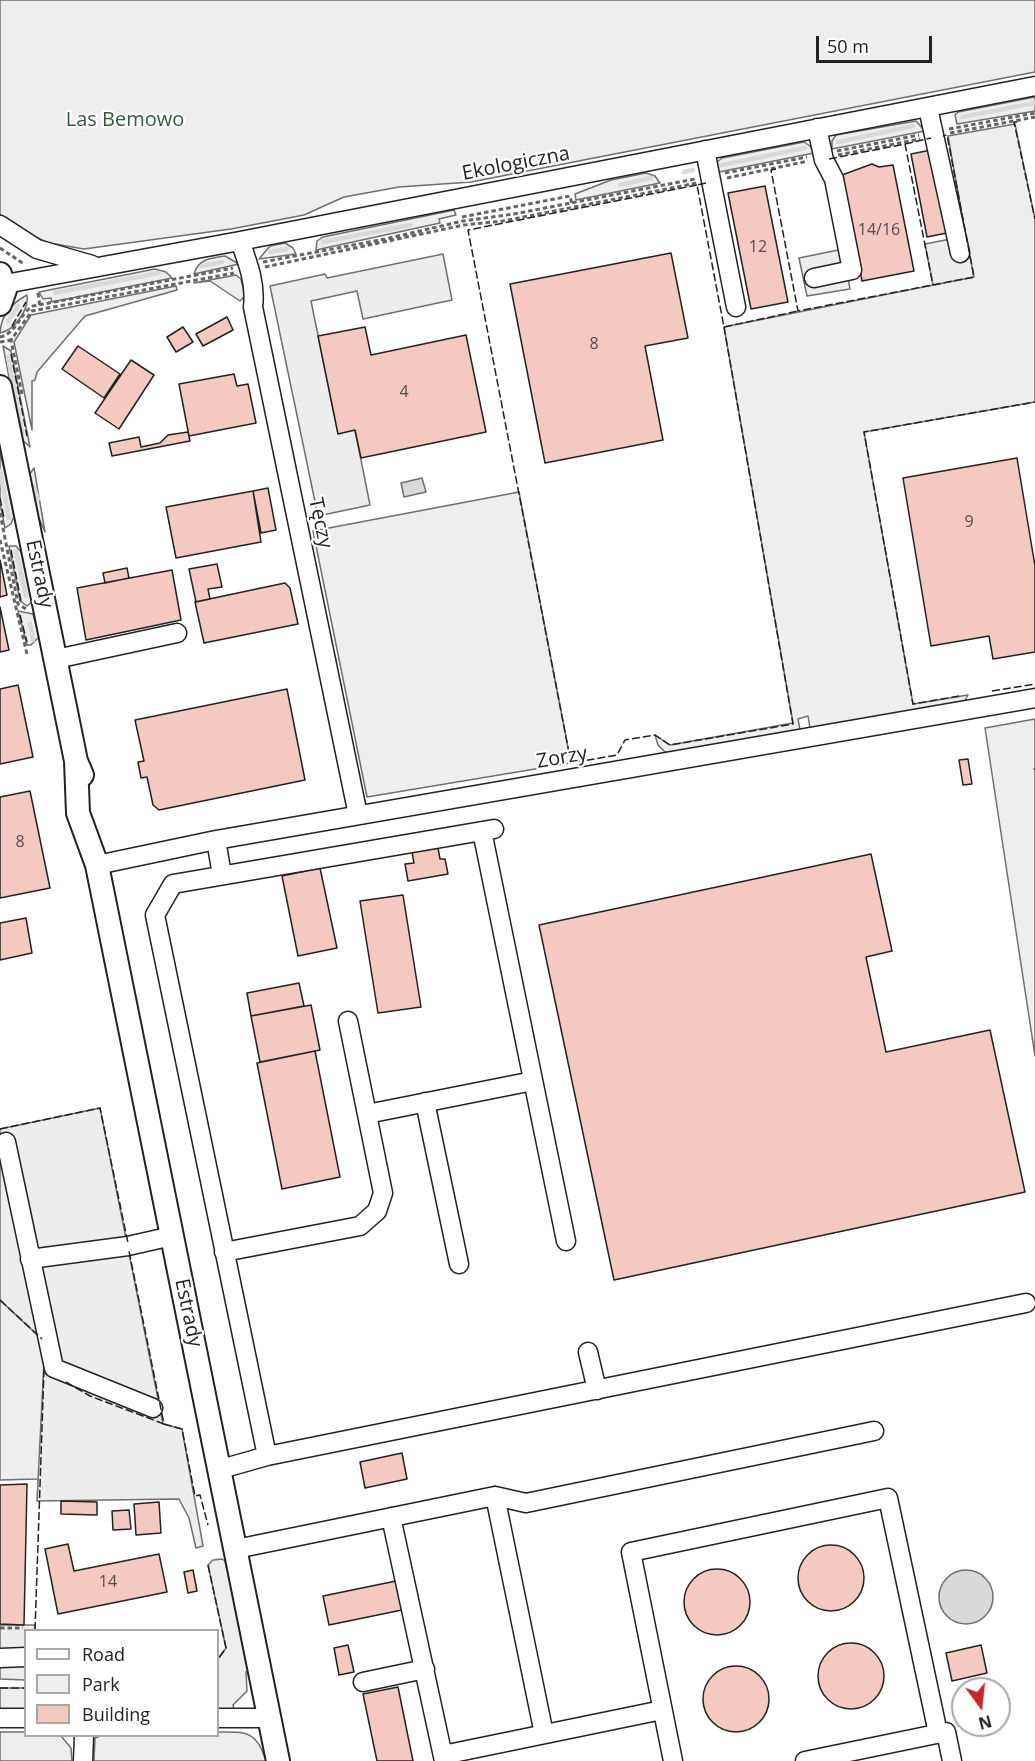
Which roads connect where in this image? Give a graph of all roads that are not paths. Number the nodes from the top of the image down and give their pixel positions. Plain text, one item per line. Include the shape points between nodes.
1 (1035, 86) edge
2 (928, 108) junction
3 (817, 128) junction
4 (705, 150) junction
5 (0, 225) edge
6 (240, 241) junction
7 (960, 253) dead end
8 (97, 266) junction
9 (814, 278) dead end
10 (2, 287) edge
11 (736, 307) dead end
12 (0, 387) edge
13 (177, 633) dead end
14 (56, 659) junction
15 (1035, 698) edge
16 (358, 815) junction
17 (216, 840) junction
18 (96, 864) junction
19 (222, 875) junction
20 (348, 1021) dead end
21 (533, 1081) junction
22 (425, 1102) junction
23 (367, 1114) junction
24 (6, 1142) dead end
25 (172, 1236) junction
26 (566, 1241) dead end
27 (224, 1252) junction
28 (30, 1259) junction
29 (459, 1264) dead end
30 (1026, 1303) dead end
31 (588, 1352) dead end
32 (597, 1390) junction
33 (153, 1408) dead end
34 (874, 1431) dead end
35 (267, 1456) junction
36 (221, 1469) junction
37 (495, 1497) junction
38 (391, 1517) junction
39 (236, 1549) junction
40 (0, 1658) edge
41 (24, 1658) edge
42 (425, 1669) junction
43 (363, 1682) dead end
44 (662, 1710) junction
45 (0, 1718) edge
46 (24, 1718) edge
47 (219, 1718) edge
48 (269, 1718) junction
49 (938, 1733) junction
50 (544, 1734) junction
51 (84, 1737) edge
52 (443, 1758) edge
53 (83, 1761) edge
54 (278, 1761) edge
55 (673, 1761) edge
56 (806, 1761) edge
57 (952, 1761) edge

1 - 2 street, Ekologiczna
2 - 3 street, Ekologiczna
2 - 7 street
3 - 4 street, Ekologiczna
3 - 9 street via 823,156 834,179 852,270
4 - 6 street, Ekologiczna
4 - 11 street
5 - 8 street via 37,249
6 - 8 street, Ekologiczna
6 - 16 street, Tęczy via 255,293 253,307
8 - 10 street, Ekologiczna
12 - 14 main road, Estrady
13 - 14 street
14 - 18 main road, Estrady via 76,761 94,811
15 - 16 street, Zorzy
16 - 17 street, Zorzy
17 - 18 street, Zorzy
17 - 19 street
18 - 25 main road, Estrady
19 - 21 street via 488,830
19 - 27 street via 173,884 155,915
20 - 23 street
21 - 22 street
21 - 26 street
22 - 23 street
22 - 29 street
23 - 27 street via 382,1193 377,1211 360,1226
24 - 28 street
25 - 28 street
25 - 36 main road, Estrady
27 - 35 street
28 - 33 street via 54,1368
30 - 32 street
31 - 32 street
32 - 35 street
34 - 37 street via 526,1503
35 - 36 street
36 - 39 main road, Estrady
37 - 38 street
37 - 50 street
38 - 39 street
38 - 42 street
39 - 48 main road, Estrady
40 - 41 street
42 - 43 street
42 - 52 street
44 - 49 street via 631,1552 888,1498
44 - 50 street
44 - 55 street
45 - 46 street
47 - 48 street
48 - 54 main road, Estrady
49 - 56 street
49 - 57 street via 946,1732
50 - 52 street
51 - 53 street

